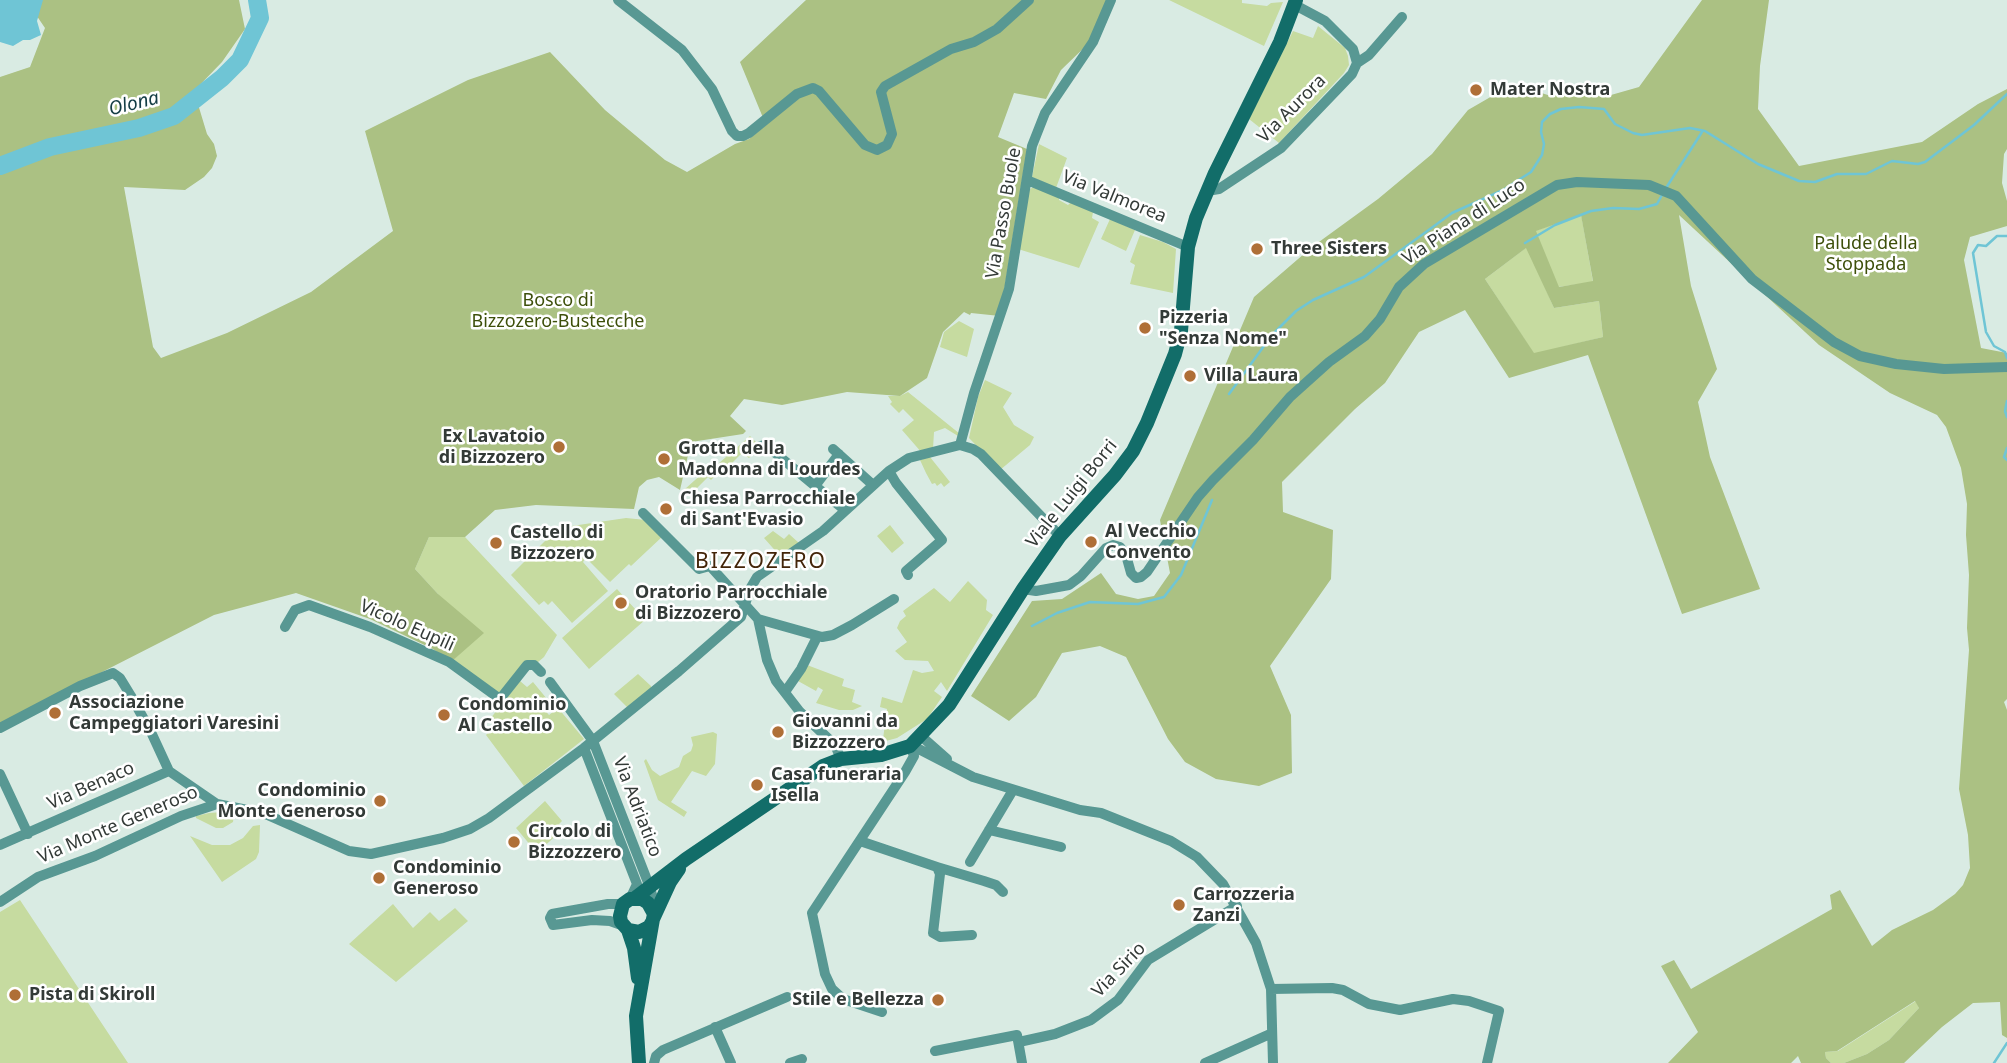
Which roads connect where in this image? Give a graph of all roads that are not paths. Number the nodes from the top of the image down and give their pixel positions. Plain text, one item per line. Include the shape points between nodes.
1 (618, 0) edge
2 (1029, 0) edge
3 (1111, 0) edge
4 (1295, 3) edge
5 (1402, 17) dead end
6 (1357, 63) junction
7 (1027, 180) junction
8 (1207, 191) junction
9 (1188, 247) junction
10 (2005, 367) edge
11 (960, 445) junction
12 (760, 446) dead end
13 (889, 471) junction
14 (873, 485) junction
15 (815, 486) junction
16 (845, 510) junction
17 (643, 513) dead end
18 (1059, 536) junction
19 (908, 575) dead end
20 (1023, 589) junction
21 (894, 599) dead end
22 (746, 603) junction
23 (758, 619) junction
24 (285, 627) dead end
25 (817, 636) junction
26 (541, 672) dead end
27 (550, 682) dead end
28 (785, 692) junction
29 (0, 728) edge
30 (914, 742) junction
31 (588, 745) junction
32 (841, 759) junction
33 (169, 771) junction
34 (0, 774) edge
35 (1013, 790) junction
36 (217, 804) junction
37 (989, 830) junction
38 (28, 834) junction
39 (860, 841) junction
40 (0, 845) edge
41 (1061, 847) dead end
42 (686, 859) junction
43 (970, 862) dead end
44 (937, 867) junction
45 (649, 885) junction
46 (1003, 892) dead end
47 (629, 901) junction
48 (0, 902) edge
49 (1237, 906) junction
50 (653, 917) junction
51 (626, 928) junction
52 (972, 935) dead end
53 (1271, 989) junction
54 (787, 997) dead end
55 (638, 1000) junction
56 (882, 1012) dead end
57 (715, 1027) junction
58 (1270, 1034) junction
59 (1019, 1042) junction
60 (935, 1051) dead end
61 (802, 1059) dead end
62 (639, 1063) edge
63 (654, 1063) edge
64 (731, 1063) edge
65 (790, 1063) edge
66 (1022, 1063) edge
67 (1205, 1063) edge
68 (1273, 1063) edge
69 (1488, 1063) edge

1 - 2 street via 682,50 712,89 737,135 749,133 797,94 813,88 865,145 877,150 887,145 892,134 881,92 885,86 997,29
3 - 7 street, Via Passo Buole via 1093,42 1044,115 1032,146
4 - 6 street via 1325,21 1353,49
4 - 8 main road, Viale Luigi Borri
5 - 6 street, Via Aurora
6 - 8 street, Via Aurora via 1352,74 1281,148 1219,189
7 - 9 street, Via Valmorea
7 - 11 street, Via Passo Buole via 1009,289
8 - 9 main road, Viale Luigi Borri
9 - 18 main road, Viale Luigi Borri via 1181,331 1147,423 1115,475
10 - 20 street, Via Piana di Luco via 1944,369 1860,356 1834,342 1752,279 1676,196 1649,185 1557,185 1424,264 1399,287 1365,336 1290,397 1213,480 1142,577 1131,573 1126,555 1113,545 1069,585
11 - 13 street, Via Monte Generoso via 909,458
11 - 18 street via 981,454
12 - 15 street via 766,446
13 - 14 street, Via Monte Generoso
13 - 19 street via 942,540 906,570
14 - 15 street via 836,452
14 - 16 street, Via Monte Generoso
15 - 16 street
16 - 22 street, Via Monte Generoso via 757,576
17 - 22 street via 699,569 710,566
18 - 20 main road, Viale Luigi Borri
20 - 30 main road, Viale Luigi Borri via 950,705
21 - 25 street via 833,635
22 - 23 street
22 - 31 street, Via Monte Generoso via 741,617 707,648
23 - 25 street
23 - 28 street via 767,660
24 - 26 street, Vicolo Eupili via 295,610 309,605 449,662 500,699 527,665
25 - 28 street
27 - 31 street
28 - 32 street via 835,745
29 - 33 street via 113,673 120,678
30 - 32 main road via 881,755
30 - 35 street via 973,777
30 - 39 street via 914,756
31 - 36 street, Via Monte Generoso via 470,829 371,854 349,851 263,813
31 - 45 street, Via Adriatico
31 - 47 street, Via Adriatico via 637,884
32 - 42 main road via 823,766
33 - 36 street
33 - 38 street, Via Benaco
34 - 38 street
35 - 37 street
35 - 49 street via 1101,814 1171,841 1197,857
36 - 48 street, Via Monte Generoso via 38,877
37 - 41 street
37 - 43 street
38 - 40 street, Via Benaco
39 - 44 street
39 - 56 street via 813,913 832,989 843,999
42 - 45 main road
42 - 50 main road
44 - 46 street via 996,885
44 - 52 street via 933,933 940,937
45 - 47 main road
45 - 50 street, Via Adriatico
47 - 50 main road via 642,899
47 - 51 main road via 620,916
47 - 51 street via 550,918 553,925 592,920
49 - 53 street via 1256,943
49 - 59 street, Via Sirio via 1148,960 1118,1000 1091,1020
50 - 51 main road via 649,927 639,932
50 - 55 main road
51 - 55 main road via 638,971
53 - 58 street
53 - 69 street via 1332,988 1368,1004 1401,1010 1453,999 1499,1011
54 - 57 street
55 - 62 main road
57 - 63 street via 663,1050
57 - 64 street
58 - 67 street
58 - 68 street
59 - 60 street, Via Sirio via 1017,1035
59 - 66 street
61 - 65 street

